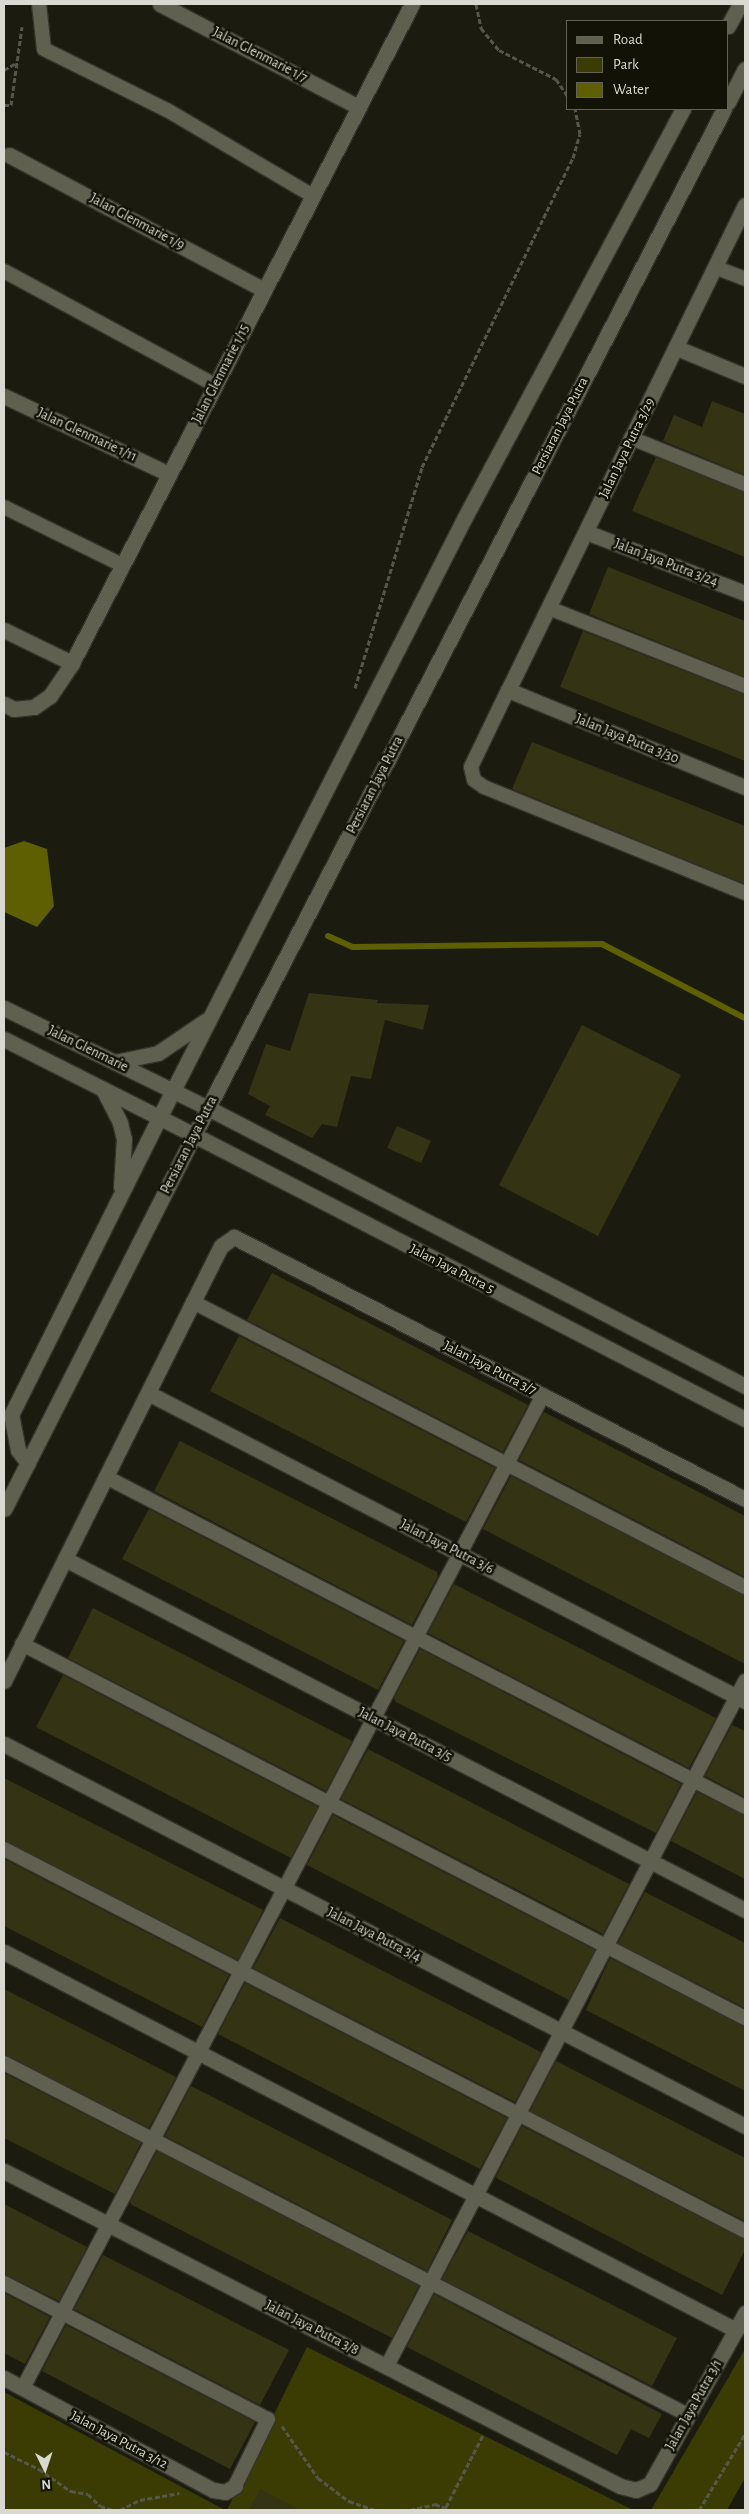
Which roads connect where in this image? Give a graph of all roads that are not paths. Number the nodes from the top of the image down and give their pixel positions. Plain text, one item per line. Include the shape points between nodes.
1 (39, 4) edge
2 (160, 4) edge
3 (740, 4) edge
4 (407, 5) edge
5 (729, 24) edge
6 (745, 70) edge
7 (729, 100) edge
8 (359, 107) junction
9 (683, 110) edge
10 (723, 110) edge
11 (9, 155) dead end
12 (313, 196) junction
13 (745, 205) edge
14 (717, 268) junction
15 (4, 271) edge
16 (745, 279) edge
17 (264, 290) junction
18 (677, 348) junction
19 (745, 376) edge
20 (215, 385) junction
21 (4, 396) edge
22 (631, 438) junction
23 (169, 474) junction
24 (745, 484) edge
25 (4, 507) edge
26 (586, 532) junction
27 (122, 565) junction
28 (745, 593) edge
29 (548, 608) junction
30 (4, 630) edge
31 (72, 662) junction
32 (745, 686) edge
33 (508, 690) junction
34 (4, 704) edge
35 (745, 787) edge
36 (745, 894) edge
37 (4, 1008) edge
38 (208, 1018) junction
39 (4, 1038) edge
40 (115, 1062) junction
41 (103, 1089) junction
42 (172, 1090) junction
43 (208, 1108) junction
44 (159, 1118) junction
45 (194, 1135) junction
46 (120, 1196) junction
47 (193, 1302) junction
48 (745, 1386) edge
49 (148, 1393) junction
50 (542, 1394) junction
51 (745, 1419) edge
52 (28, 1463) junction
53 (506, 1464) junction
54 (106, 1477) junction
55 (745, 1499) edge
56 (4, 1509) edge
57 (460, 1553) junction
58 (65, 1559) junction
59 (745, 1587) edge
60 (416, 1637) junction
61 (22, 1644) junction
62 (4, 1681) edge
63 (745, 1681) edge
64 (741, 1699) edge
65 (373, 1718) junction
66 (4, 1744) edge
67 (694, 1780) junction
68 (329, 1803) junction
69 (745, 1807) edge
70 (4, 1849) edge
71 (651, 1862) junction
72 (284, 1889) junction
73 (745, 1910) edge
74 (607, 1946) junction
75 (4, 1952) edge
76 (241, 1971) junction
77 (745, 2018) edge
78 (562, 2032) junction
79 (198, 2053) junction
80 (4, 2063) edge
81 (519, 2114) junction
82 (745, 2126) edge
83 (153, 2139) junction
84 (4, 2171) edge
85 (476, 2196) junction
86 (109, 2224) junction
87 (745, 2231) edge
88 (4, 2283) edge
89 (431, 2283) junction
90 (62, 2313) junction
91 (745, 2313) edge
92 (736, 2330) junction
93 (387, 2366) junction
94 (4, 2378) edge
95 (23, 2388) junction
96 (688, 2415) junction
97 (235, 2486) joint
98 (636, 2490) joint

1 - 12 lane via 44,48 167,110
2 - 8 street, Jalan Glenmarie 1/7
3 - 5 street
4 - 8 street, Jalan Glenmarie 1/15
6 - 7 street
8 - 12 street, Jalan Glenmarie 1/15
9 - 38 street via 465,517
10 - 43 street, Persiaran Jaya Putra
11 - 17 street, Jalan Glenmarie 1/9
12 - 17 street, Jalan Glenmarie 1/15
13 - 14 street, Jalan Jaya Putra 3/29
14 - 16 lane
14 - 18 street, Jalan Jaya Putra 3/29
15 - 20 lane
17 - 20 street, Jalan Glenmarie 1/15
18 - 19 street
18 - 22 street, Jalan Jaya Putra 3/29
20 - 23 street, Jalan Glenmarie 1/15
21 - 23 street, Jalan Glenmarie 1/11
22 - 24 lane
22 - 26 street, Jalan Jaya Putra 3/29
23 - 27 street, Jalan Glenmarie 1/15
25 - 27 lane
26 - 28 street, Jalan Jaya Putra 3/24
26 - 29 street, Jalan Jaya Putra 3/29
27 - 31 street, Jalan Glenmarie 1/15
29 - 32 lane
29 - 33 street, Jalan Jaya Putra 3/29
30 - 31 street
31 - 34 street, Jalan Glenmarie 1/15 via 50,696 34,707 14,710
33 - 35 street, Jalan Jaya Putra 3/30
33 - 36 lane via 471,767 474,780 484,787
37 - 40 street, Jalan Glenmarie
38 - 40 street via 158,1053
38 - 42 street
39 - 41 street, Jalan Glenmarie
40 - 42 street, Jalan Glenmarie
41 - 44 street, Jalan Glenmarie
41 - 46 street via 120,1123 124,1139
42 - 43 street
42 - 44 street
43 - 45 street, Persiaran Jaya Putra
43 - 48 street
44 - 45 street, Jalan Jaya Putra 5
44 - 46 street
45 - 51 street, Jalan Jaya Putra 5
45 - 52 street, Persiaran Jaya Putra
46 - 52 street via 11,1415 18,1450
47 - 49 street
47 - 50 street, Jalan Jaya Putra 3/7 via 222,1246 234,1237
47 - 53 lane
49 - 54 street
49 - 57 street, Jalan Jaya Putra 3/6
50 - 53 lane
50 - 55 street, Jalan Jaya Putra 3/7
52 - 56 street, Persiaran Jaya Putra
53 - 57 lane
53 - 59 lane
54 - 58 street
54 - 60 lane
57 - 60 lane
57 - 64 street, Jalan Jaya Putra 3/6
58 - 61 street
58 - 65 street, Jalan Jaya Putra 3/5
60 - 65 lane
60 - 67 lane
61 - 62 street
61 - 68 lane
63 - 64 lane
64 - 67 lane
65 - 68 lane
65 - 71 street, Jalan Jaya Putra 3/5
66 - 72 street, Jalan Jaya Putra 3/4
67 - 69 lane
67 - 71 lane
68 - 72 lane
68 - 74 lane
70 - 76 lane
71 - 73 street, Jalan Jaya Putra 3/5
71 - 74 lane
72 - 76 lane
72 - 78 street, Jalan Jaya Putra 3/4
74 - 77 lane
74 - 78 lane
75 - 79 street
76 - 79 lane
76 - 81 lane
78 - 81 lane
78 - 82 street, Jalan Jaya Putra 3/4
79 - 83 lane
79 - 85 street
80 - 83 lane
81 - 85 lane
81 - 87 lane
83 - 86 lane
83 - 89 lane
84 - 86 street, Jalan Jaya Putra 3/8
85 - 89 lane
85 - 92 street
86 - 90 lane
86 - 93 street, Jalan Jaya Putra 3/8
88 - 90 lane
89 - 93 lane
89 - 96 lane
90 - 95 lane
90 - 97 lane via 268,2419
91 - 92 street, Jalan Jaya Putra 3/1
92 - 96 street, Jalan Jaya Putra 3/1
93 - 98 street, Jalan Jaya Putra 3/8 via 620,2486
94 - 95 street, Jalan Jaya Putra 3/12
95 - 97 street, Jalan Jaya Putra 3/12 via 201,2484 225,2492
96 - 98 street, Jalan Jaya Putra 3/1 via 650,2484

